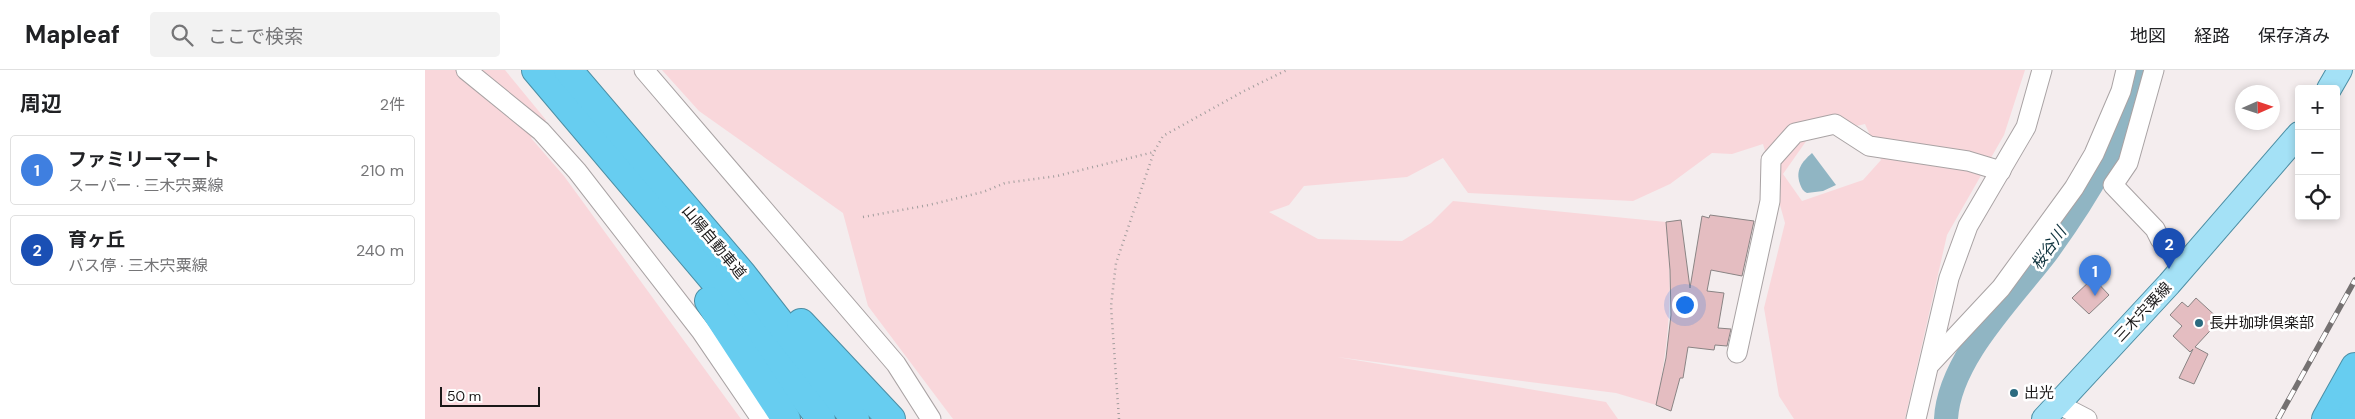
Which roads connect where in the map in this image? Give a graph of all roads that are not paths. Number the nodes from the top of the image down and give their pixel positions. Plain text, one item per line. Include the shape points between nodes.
1 (466, 70) edge
2 (536, 70) edge
3 (568, 70) edge
4 (644, 70) edge
5 (2042, 70) edge
6 (2126, 70) edge
7 (2154, 70) edge
8 (2340, 70) edge
9 (2331, 85) edge
10 (587, 93) junction
11 (2295, 139) edge
12 (2001, 171) junction
13 (653, 207) junction
14 (2187, 264) junction
15 (1737, 352) dead end
16 (1930, 364) junction
17 (2355, 367) edge
18 (2355, 409) edge
19 (2051, 411) edge
20 (761, 419) edge
21 (786, 419) edge
22 (821, 419) edge
23 (855, 419) edge
24 (891, 419) edge
25 (931, 419) edge
26 (1916, 419) edge
27 (2087, 419) edge
28 (2325, 419) edge
29 (2349, 419) edge

1 - 20 street via 541,131 577,171 701,331
2 - 13 highway, 山陽自動車道
3 - 10 highway, 山陽自動車道
4 - 25 street via 896,364
5 - 12 street via 2025,126
6 - 16 street via 2121,91 2094,154 2074,188 2001,288
7 - 14 street via 2128,163 2113,185 2155,229 2159,239
8 - 9 main road
10 - 23 highway, 山陽自動車道 via 742,274
10 - 24 highway
11 - 14 main road, 三木宍粟線
12 - 15 street via 1968,160 1869,146 1835,124 1795,133 1771,160 1769,201
12 - 16 street via 1968,226 1949,278
13 - 21 highway via 675,254 727,326
13 - 22 highway, 山陽自動車道 via 723,291
14 - 19 main road, 三木宍粟線
16 - 26 street
17 - 28 highway
18 - 29 highway
19 - 27 street

